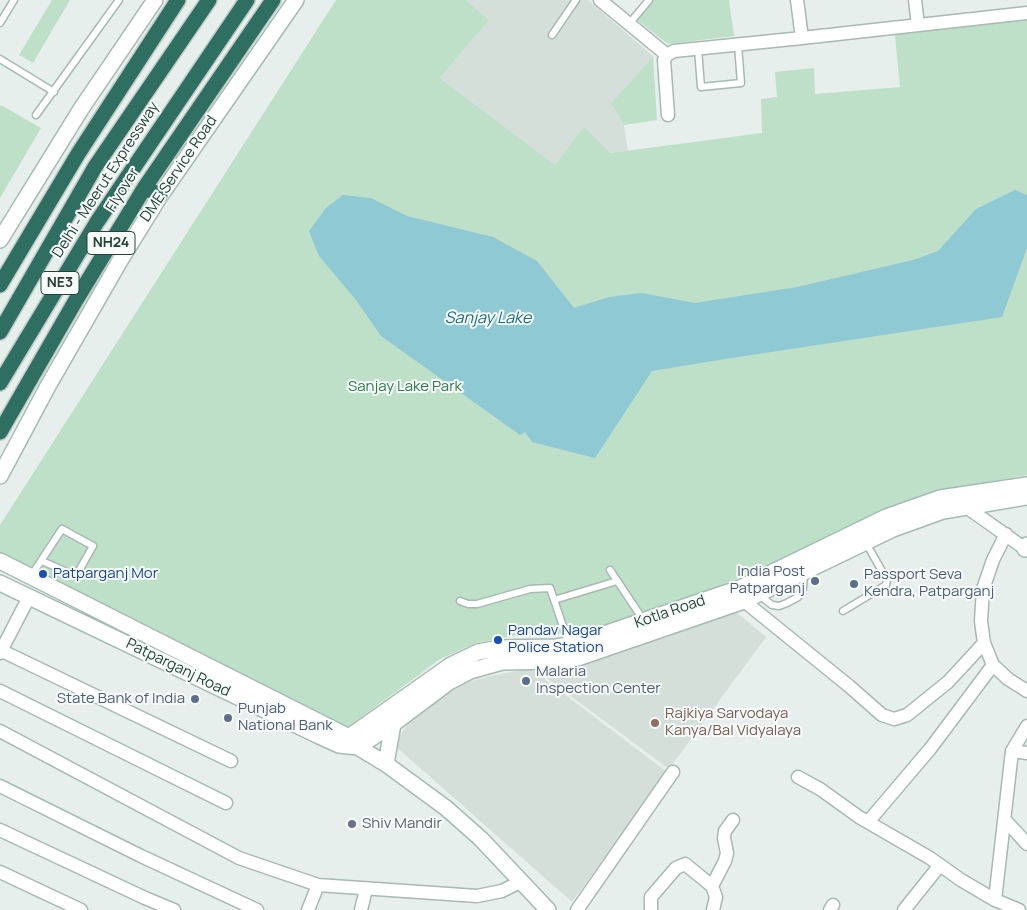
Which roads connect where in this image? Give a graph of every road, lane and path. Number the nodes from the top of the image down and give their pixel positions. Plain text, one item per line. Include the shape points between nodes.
1 (119, 0) edge
2 (155, 0) edge
3 (178, 0) edge
4 (210, 0) edge
5 (247, 0) edge
6 (273, 0) edge
7 (296, 0) edge
8 (576, 0) edge
9 (600, 0) edge
10 (649, 0) edge
11 (797, 0) edge
12 (915, 0) edge
13 (11, 1) edge
14 (1027, 13) edge
15 (0, 23) edge
16 (630, 24) junction
17 (918, 25) junction
18 (552, 35) dead end
19 (802, 38) junction
20 (738, 45) junction
21 (698, 48) junction
22 (667, 55) junction
23 (0, 59) edge
24 (54, 92) junction
25 (668, 114) dead end
26 (36, 115) dead end
27 (145, 187) junction
28 (160, 196) junction
29 (0, 240) edge
30 (0, 285) edge
31 (0, 332) edge
32 (0, 384) edge
33 (0, 432) edge
34 (0, 476) edge
35 (1027, 485) edge
36 (951, 496) junction
37 (1027, 497) edge
38 (966, 507) junction
39 (1006, 534) junction
40 (865, 542) junction
41 (1026, 548) edge
42 (0, 561) edge
43 (42, 561) junction
44 (610, 570) dead end
45 (30, 577) junction
46 (617, 581) junction
47 (0, 583) edge
48 (29, 597) junction
49 (554, 600) junction
50 (460, 601) dead end
51 (744, 601) junction
52 (843, 611) dead end
53 (644, 621) junction
54 (984, 643) junction
55 (570, 645) junction
56 (0, 651) edge
57 (993, 665) junction
58 (0, 690) edge
59 (1027, 691) edge
60 (393, 724) junction
61 (1027, 726) edge
62 (0, 731) edge
63 (354, 742) junction
64 (1012, 750) junction
65 (1027, 752) edge
66 (231, 761) dead end
67 (386, 764) junction
68 (673, 772) dead end
69 (798, 777) dead end
70 (0, 786) edge
71 (226, 803) dead end
72 (733, 820) dead end
73 (1004, 820) junction
74 (868, 822) junction
75 (0, 830) edge
76 (1027, 844) edge
77 (940, 865) junction
78 (0, 872) edge
79 (520, 882) junction
80 (318, 885) junction
81 (712, 886) junction
82 (366, 889) junction
83 (995, 900) junction
84 (81, 910) edge
85 (174, 910) edge
86 (257, 910) edge
87 (308, 910) edge
88 (361, 910) edge
89 (548, 910) edge
90 (577, 910) edge
91 (651, 910) edge
92 (713, 910) edge
93 (904, 910) edge
94 (1019, 910) edge

1 - 24 lane
2 - 29 main road via 81,109
3 - 30 highway via 78,154
4 - 31 highway, Delhi - Meerut Expressway / NE3 via 95,167
5 - 32 highway, Delhi - Meerut Expressway / NE3 via 97,222
6 - 27 highway, Flyover / NH24
7 - 28 main road, DME Service Road
8 - 18 lane
9 - 16 street
10 - 16 lane
11 - 19 street
12 - 17 street
13 - 15 lane
14 - 17 street
16 - 22 street
17 - 19 street
19 - 20 street
20 - 21 street
20 - 21 lane via 741,83 701,87
21 - 22 street
22 - 25 street via 664,60
23 - 24 lane
24 - 26 lane
27 - 28 highway
27 - 33 highway, Flyover / NH24
28 - 34 main road, DME Service Road via 120,259
35 - 36 main road, Kotla Road
36 - 38 street
36 - 53 main road, Kotla Road via 886,517 740,588
37 - 38 main road, Kotla Road
38 - 39 street
38 - 40 main road, Kotla Road via 944,511
39 - 41 street
39 - 54 street via 983,589 981,621
40 - 51 main road, Kotla Road
40 - 52 lane via 887,580 886,585
42 - 45 main road, Patparganj Road
43 - 43 lane via 62,529 93,546 76,576
43 - 45 lane
44 - 46 lane
45 - 63 main road, Patparganj Road
46 - 49 lane
46 - 53 lane
47 - 48 main road, Patparganj Road
48 - 56 street
48 - 63 main road, Patparganj Road via 319,736 340,745
49 - 50 lane via 550,588 530,589 477,604
49 - 55 lane
51 - 54 street via 882,715 894,719 907,715 948,682
51 - 60 main road, Kotla Road via 578,658 502,662 478,668 449,682
53 - 55 main road, Kotla Road
54 - 57 street
55 - 63 main road, Kotla Road via 489,649 467,656 444,669
56 - 66 street
57 - 59 street
57 - 74 street via 930,749
58 - 71 street
60 - 63 main road, Kotla Road
60 - 67 main road
61 - 64 street
62 - 80 street via 239,858
63 - 67 main road
64 - 65 street
64 - 73 street
67 - 79 main road via 453,814
68 - 90 street
69 - 74 street
70 - 86 street
72 - 81 street via 725,831 725,861
73 - 76 street
73 - 83 street
74 - 77 street
75 - 85 street
77 - 83 street
77 - 93 street
78 - 84 street
79 - 82 street via 502,891 477,896
79 - 89 main road
80 - 82 street
80 - 87 street
81 - 91 street via 685,864 679,866 651,896
81 - 92 street via 716,897
82 - 88 street
83 - 94 street

